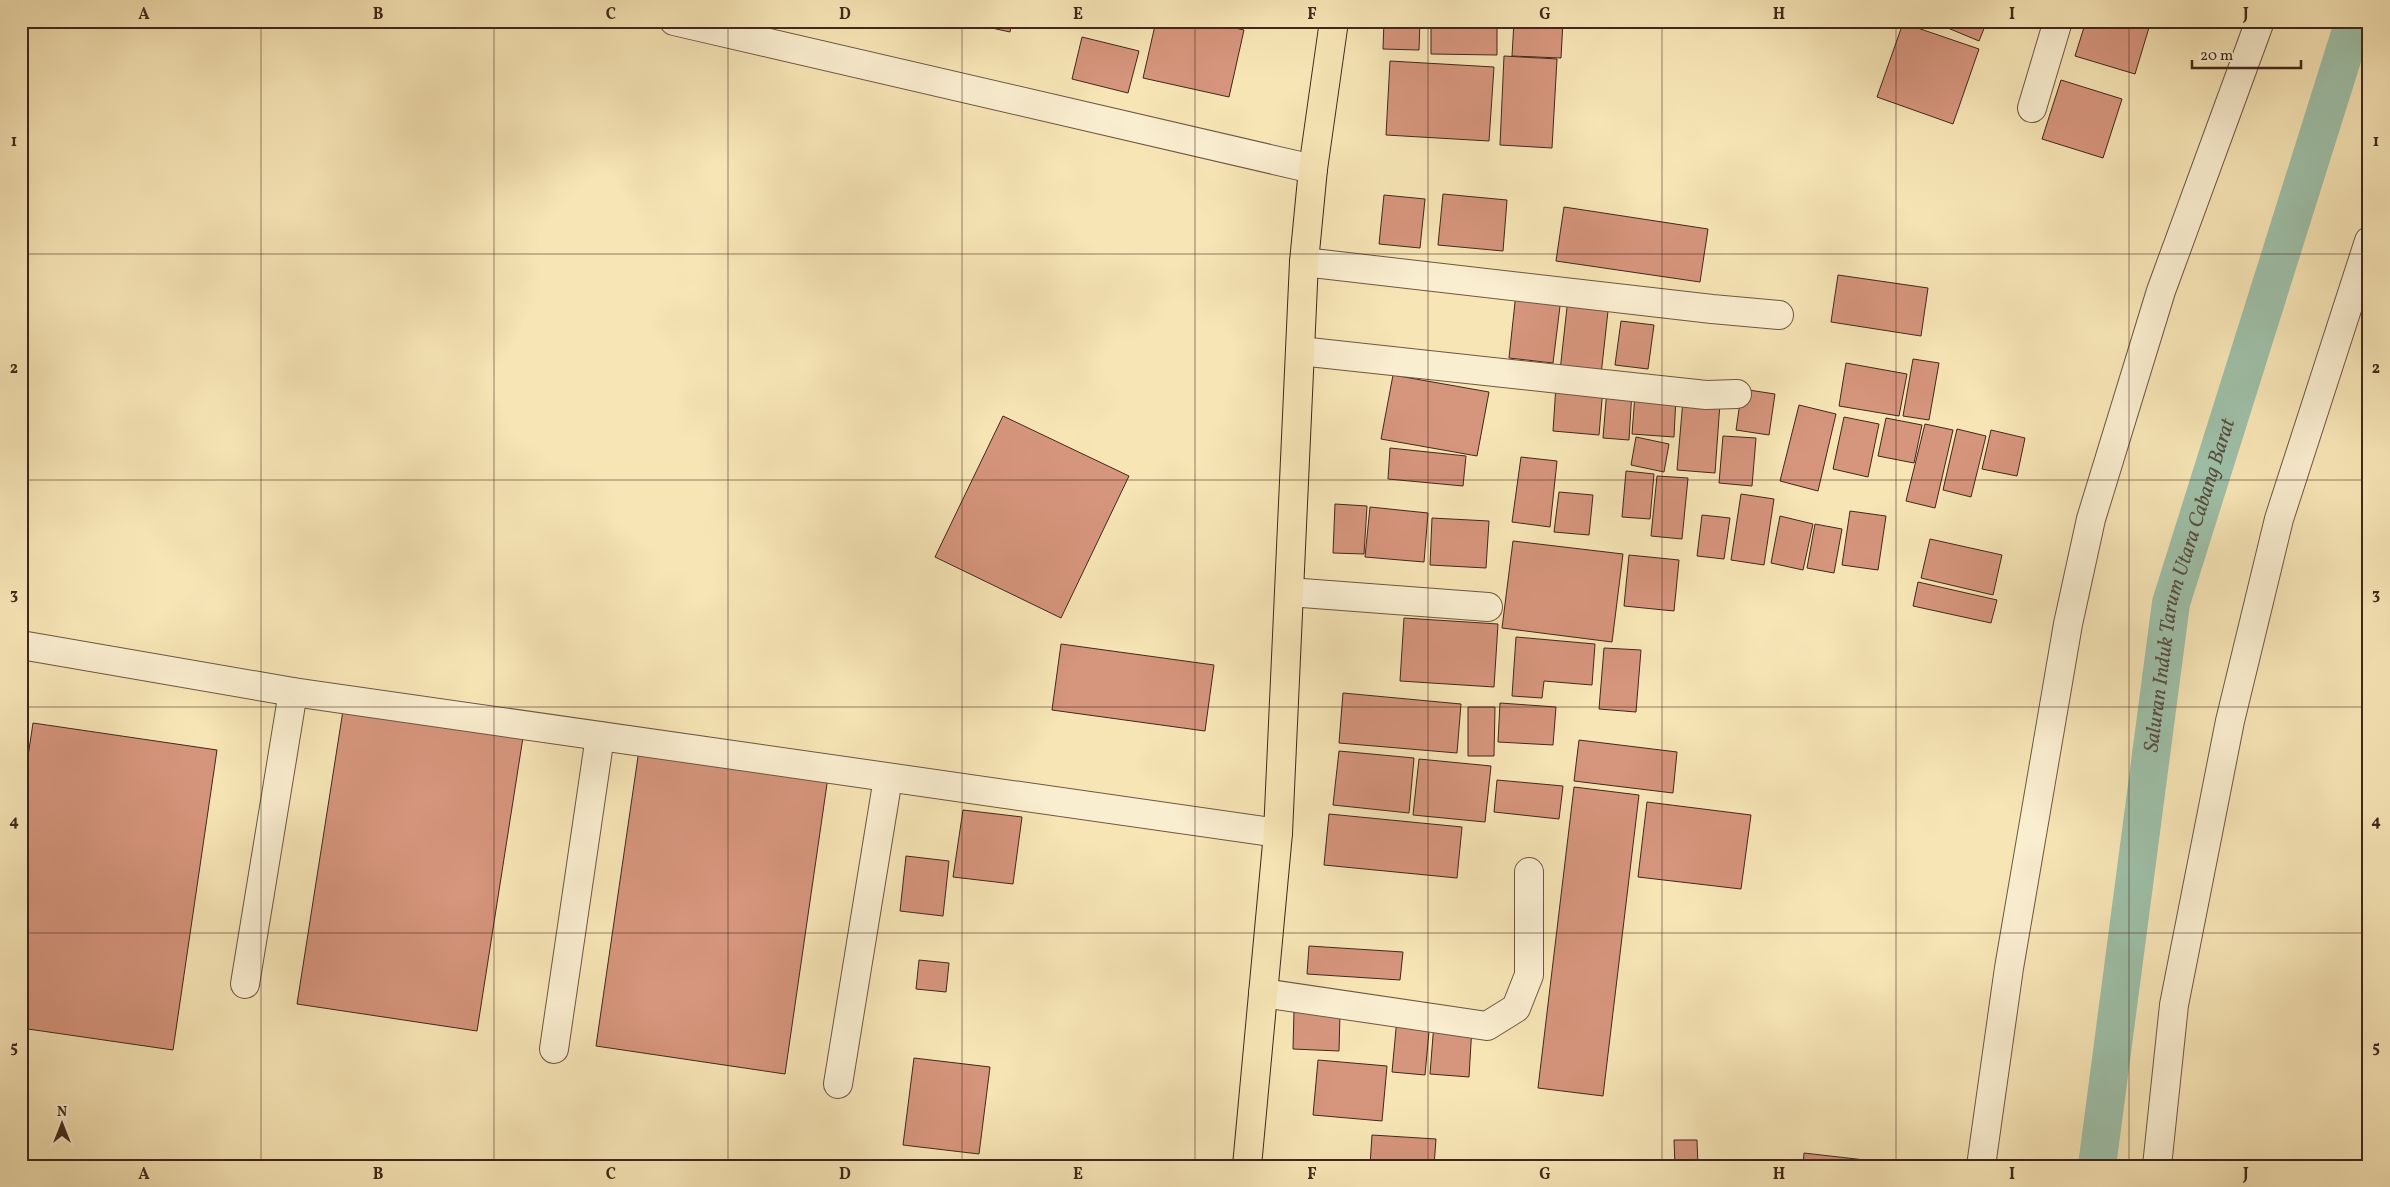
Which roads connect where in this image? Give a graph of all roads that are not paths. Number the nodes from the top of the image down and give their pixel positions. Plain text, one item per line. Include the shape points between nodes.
1 (674, 21) edge
2 (1334, 21) edge
3 (2058, 21) edge
4 (2260, 21) edge
5 (2032, 108) dead end
6 (1313, 169) junction
7 (2369, 241) edge
8 (1304, 262) junction
9 (1779, 315) dead end
10 (1300, 351) junction
11 (1737, 394) dead end
12 (1289, 592) junction
13 (1488, 607) dead end
14 (21, 646) edge
15 (294, 692) junction
16 (600, 736) junction
17 (888, 778) junction
18 (1278, 833) junction
19 (1528, 872) dead end
20 (245, 984) dead end
21 (1263, 993) junction
22 (554, 1049) dead end
23 (838, 1084) dead end
24 (1247, 1166) edge
25 (1981, 1166) edge
26 (2157, 1166) edge

1 - 6 street
2 - 6 main road
3 - 5 street
4 - 25 street via 2161,291 2092,519 2068,624 2009,968
6 - 8 main road
7 - 26 street via 2279,519 2230,721 2174,1006
8 - 9 street
8 - 10 main road
10 - 11 street via 1706,395
10 - 12 main road
12 - 13 street
12 - 18 main road
14 - 15 street
15 - 16 street
15 - 20 street
16 - 17 street
16 - 22 street
17 - 18 street
17 - 23 street
18 - 21 main road
19 - 21 street via 1528,975 1516,1008 1487,1026
21 - 24 main road

